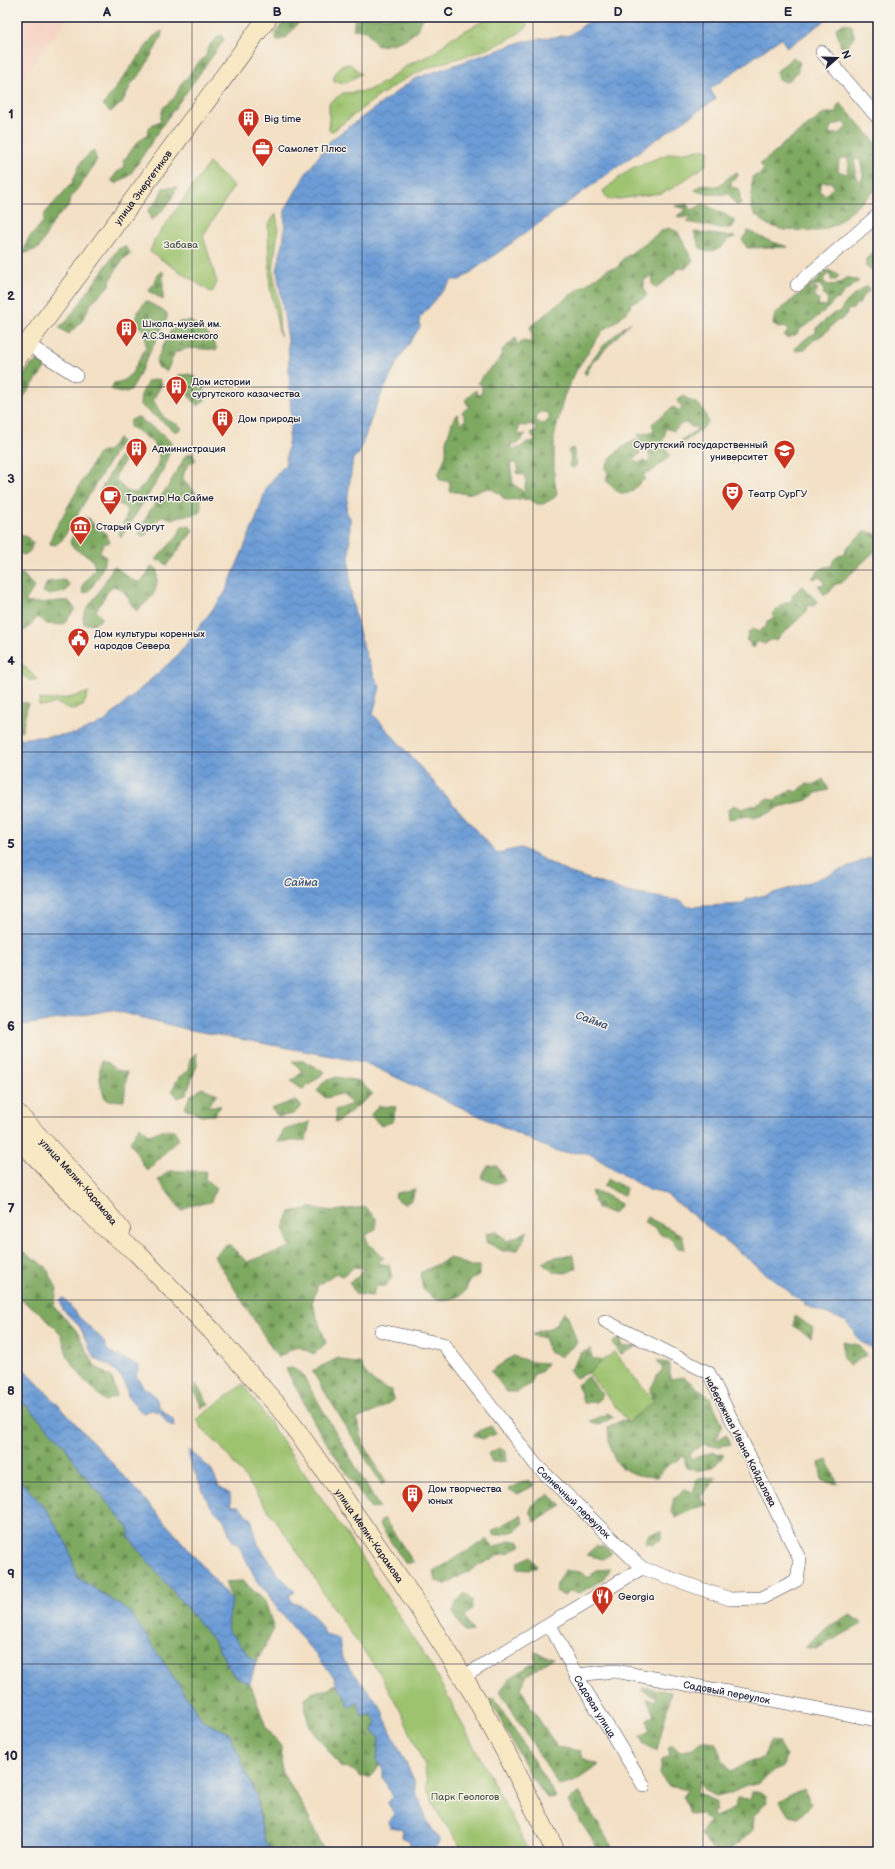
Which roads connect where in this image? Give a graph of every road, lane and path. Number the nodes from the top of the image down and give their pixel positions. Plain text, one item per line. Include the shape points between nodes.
1 (268, 17) edge
2 (822, 52) dead end
3 (878, 118) edge
4 (878, 215) edge
5 (797, 285) dead end
6 (22, 351) edge
7 (76, 375) dead end
8 (17, 1113) edge
9 (17, 1137) edge
10 (137, 1253) junction
11 (605, 1321) dead end
12 (381, 1331) dead end
13 (642, 1568) junction
14 (799, 1570) joint
15 (550, 1625) junction
16 (576, 1675) junction
17 (463, 1677) junction
18 (878, 1720) edge
19 (644, 1786) dead end
20 (556, 1852) edge

1 - 6 main road, улица Энергетиков
2 - 3 street
4 - 5 street
6 - 7 street
8 - 10 main road, улица Мелик-Карамова via 107,1211
9 - 10 main road, улица Мелик-Карамова via 103,1226
10 - 17 main road, улица Мелик-Карамова via 212,1331 287,1418 402,1582
11 - 14 street, набережная Ивана Кайдалова via 709,1373 800,1560
12 - 13 street, Солнечный переулок via 443,1344 536,1465
13 - 14 street, Солнечный переулок via 730,1600 762,1598 797,1580
13 - 15 street
15 - 16 street, Садовая улица
15 - 17 street
16 - 18 street, Садовый переулок via 615,1671
16 - 19 street, Садовая улица
17 - 20 main road, улица Мелик-Карамова via 511,1762

